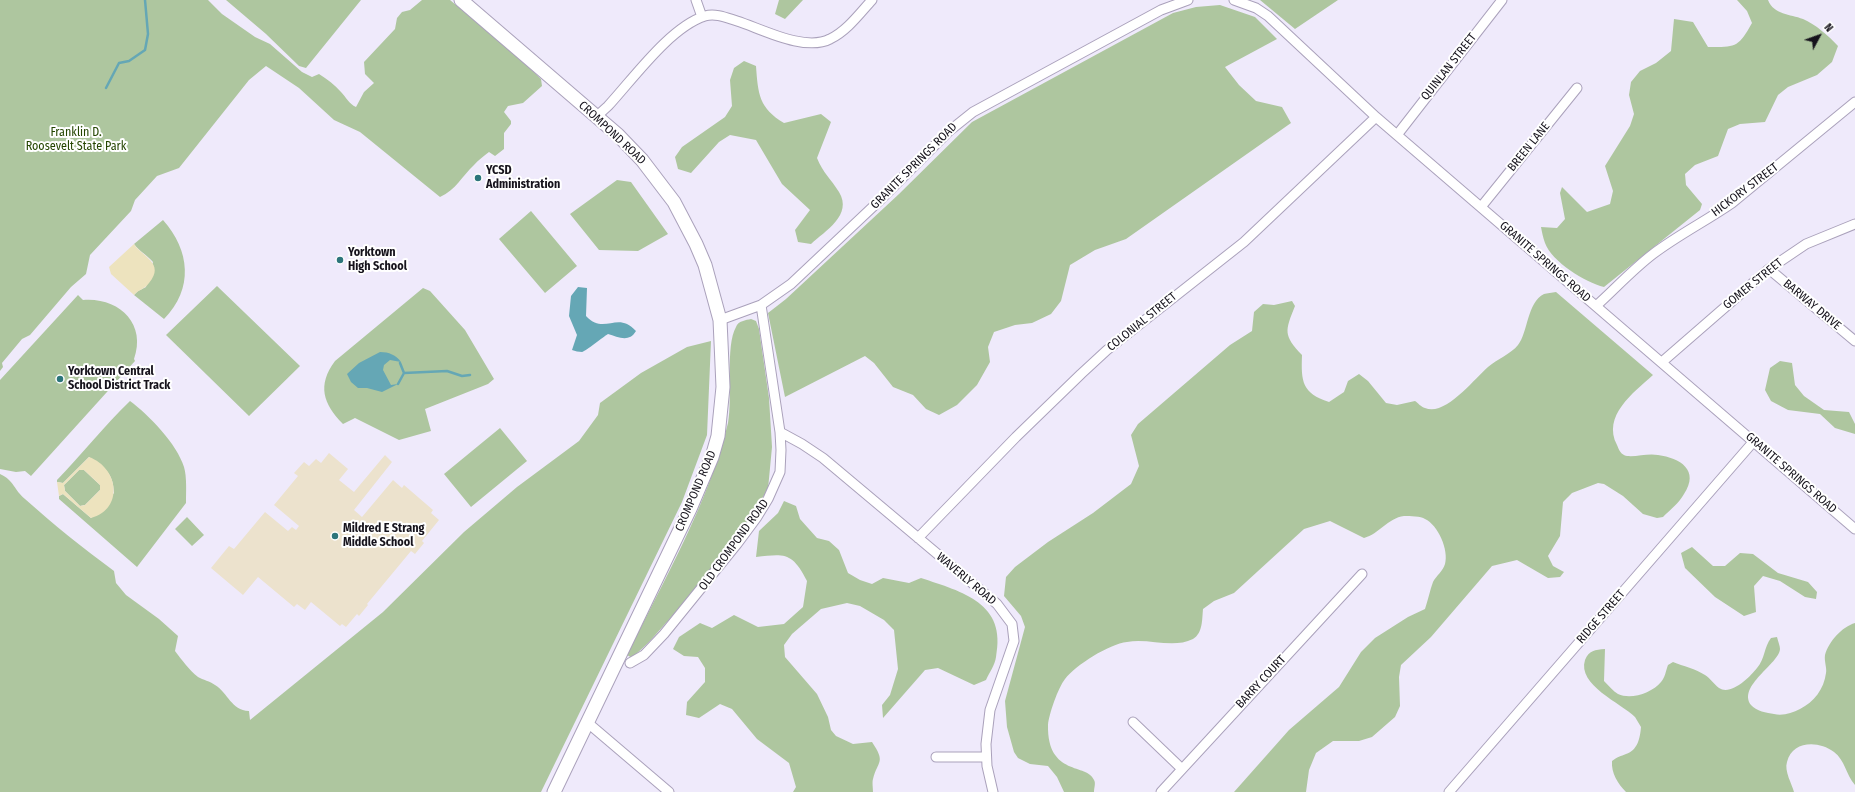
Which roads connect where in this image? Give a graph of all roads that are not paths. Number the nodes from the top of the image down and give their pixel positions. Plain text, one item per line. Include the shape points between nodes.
1 (461, 0) edge
2 (696, 0) edge
3 (872, 0) edge
4 (1188, 0) edge
5 (1234, 0) edge
6 (1502, 0) edge
7 (702, 17) junction
8 (1577, 88) dead end
9 (1855, 102) edge
10 (597, 116) junction
11 (1376, 117) junction
12 (1397, 135) junction
13 (1481, 207) junction
14 (1855, 224) edge
15 (1769, 269) junction
16 (761, 305) junction
17 (1596, 306) junction
18 (720, 320) junction
19 (1855, 341) edge
20 (1662, 362) junction
21 (780, 432) junction
22 (1754, 441) junction
23 (1855, 528) edge
24 (918, 538) junction
25 (1362, 574) dead end
26 (630, 662) dead end
27 (1133, 722) dead end
28 (588, 724) junction
29 (986, 757) junction
30 (936, 758) dead end
31 (1182, 769) junction
32 (554, 792) edge
33 (669, 792) edge
34 (993, 792) edge
35 (1161, 792) edge
36 (1449, 792) edge

1 - 10 highway, CROMPOND ROAD
2 - 7 street
3 - 7 street via 840,32 829,40 815,43 779,37 719,15
4 - 16 street, GRANITE SPRINGS ROAD via 1121,30 960,121 791,284
5 - 11 street, GRANITE SPRINGS ROAD via 1256,8 1268,16
6 - 12 street, QUINLAN STREET
7 - 10 street via 678,30
8 - 13 street, BREEN LANE
9 - 17 street, HICKORY STREET via 1732,203 1652,255
10 - 18 highway, CROMPOND ROAD via 642,160 674,202 705,265
11 - 12 street, GRANITE SPRINGS ROAD
11 - 24 street, COLONIAL STREET via 1244,242 1086,369
12 - 13 street, GRANITE SPRINGS ROAD
13 - 17 street, GRANITE SPRINGS ROAD
14 - 15 street, GOMER STREET via 1806,244
15 - 19 street, BARWAY DRIVE
15 - 20 street, GOMER STREET
16 - 18 street, GRANITE SPRINGS ROAD
16 - 21 street, OLD CROMPOND ROAD
17 - 20 street, GRANITE SPRINGS ROAD
18 - 28 highway, CROMPOND ROAD via 724,387 718,436 712,457
20 - 22 street, GRANITE SPRINGS ROAD
21 - 24 street, WAVERLY ROAD via 823,458
21 - 26 street, OLD CROMPOND ROAD via 780,472 757,517 664,634 644,655
22 - 23 street, GRANITE SPRINGS ROAD
22 - 36 street, RIDGE STREET
24 - 29 street, WAVERLY ROAD via 997,604 1012,624 1014,641 990,710
25 - 31 street, BARRY COURT
27 - 31 street
28 - 32 highway, CROMPOND ROAD
28 - 33 street
29 - 30 street
29 - 34 street, WAVERLY ROAD
31 - 35 street, BARRY COURT

